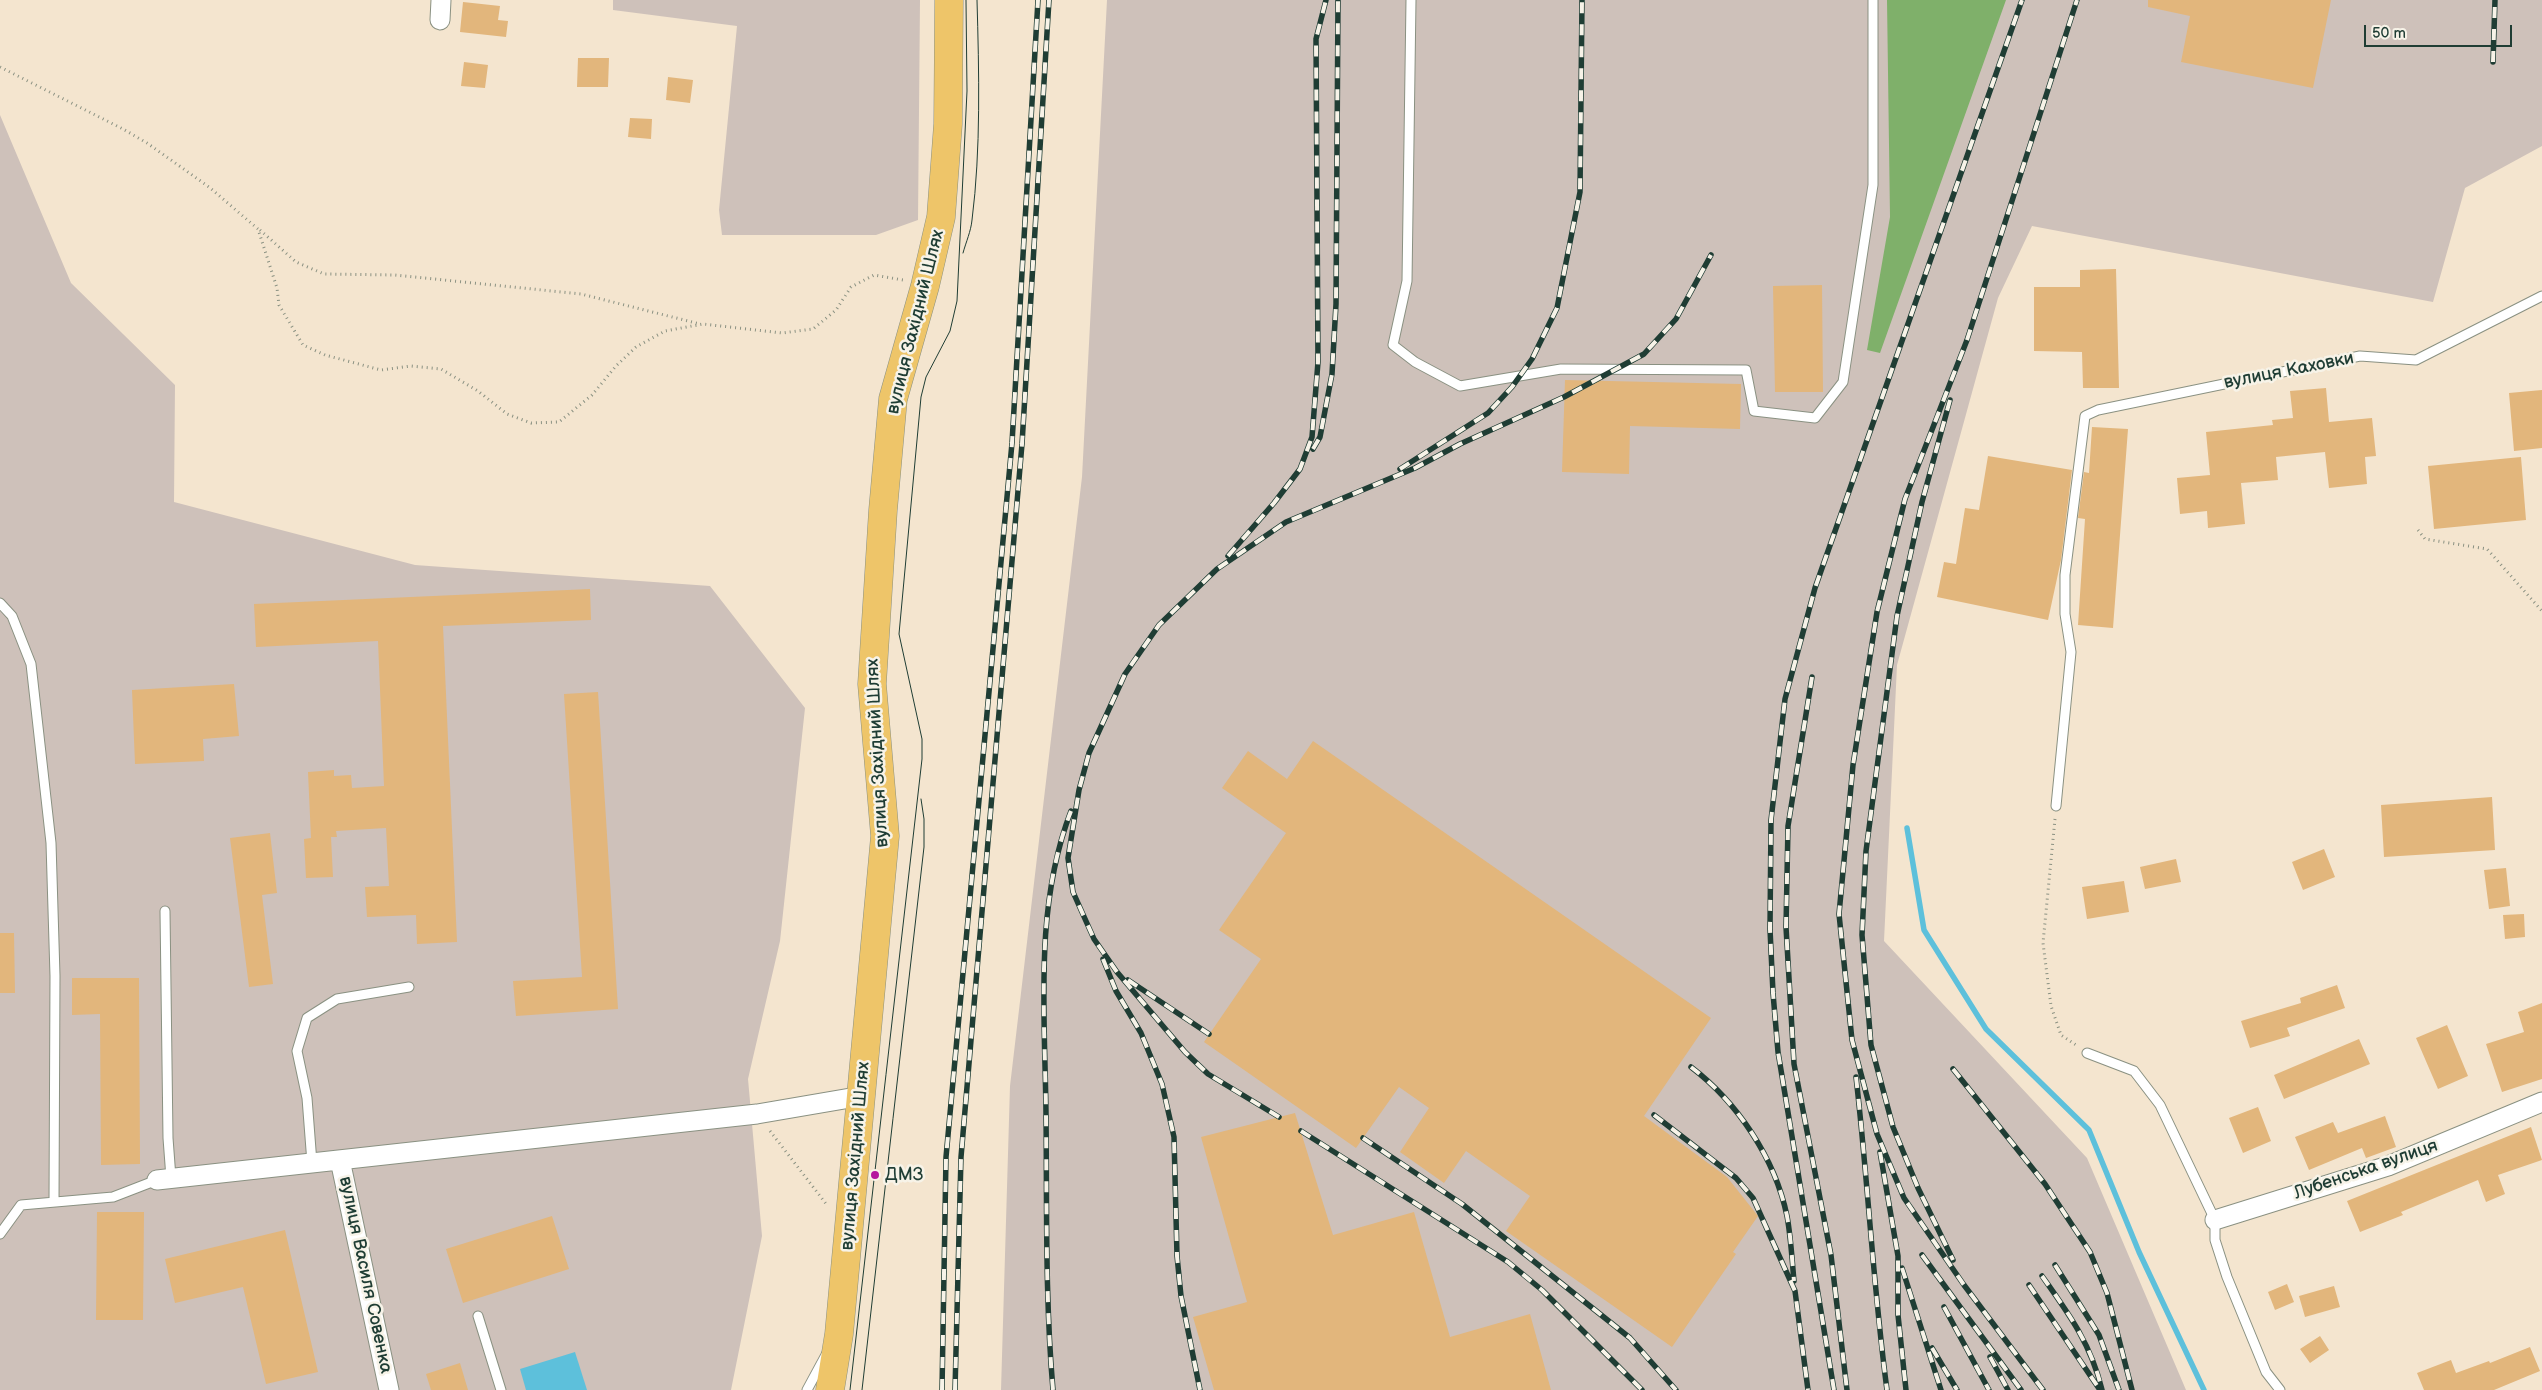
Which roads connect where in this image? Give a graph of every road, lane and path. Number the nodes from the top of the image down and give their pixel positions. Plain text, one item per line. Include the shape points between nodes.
1 (440, 0) edge
2 (949, 0) edge
3 (1412, 0) edge
4 (1873, 0) edge
5 (440, 20) dead end
6 (0, 67) edge
7 (258, 229) junction
8 (925, 286) junction
9 (2542, 296) edge
10 (703, 324) junction
11 (2418, 530) dead end
12 (0, 602) edge
13 (2542, 611) edge
14 (2056, 806) joint
15 (165, 910) dead end
16 (409, 987) dead end
17 (2087, 1053) joint
18 (862, 1096) junction
19 (2542, 1102) edge
20 (757, 1114) junction
21 (340, 1160) junction
22 (312, 1163) junction
23 (164, 1179) junction
24 (54, 1201) junction
25 (2215, 1220) junction
26 (849, 1232) junction
27 (0, 1234) edge
28 (478, 1316) dead end
29 (839, 1334) junction
30 (389, 1390) edge
31 (501, 1390) edge
32 (807, 1390) edge
33 (830, 1390) edge
34 (2280, 1390) edge

1 - 5 street
2 - 8 highway, вулиця Західний Шлях via 948,124 941,217
3 - 4 lane via 1407,281 1393,345 1415,362 1460,386 1560,369 1746,370 1754,411 1815,418 1843,382 1873,185
6 - 7 path via 147,143 209,187
7 - 10 path via 296,262 324,274 395,275 582,294
7 - 10 path via 279,304 303,345 325,355 381,370 411,366 441,369 478,391 507,414 531,423 559,422 592,395 636,347 665,331
8 - 10 path via 874,275 851,286 836,310 813,329 782,333
8 - 18 highway, вулиця Західний Шлях via 893,399 883,510 872,684 884,836
9 - 14 lane, вулиця Каховки via 2416,360 2360,356 2098,410 2085,416 2065,574 2065,614 2071,652
11 - 13 path via 2425,539 2487,549
12 - 24 lane via 12,616 31,664 51,843 55,976
14 - 17 path via 2043,943 2051,1006 2061,1035
15 - 23 lane via 168,1138
16 - 22 lane via 337,999 307,1018 297,1051 307,1098
17 - 25 lane via 2134,1071 2140,1078 2160,1105
18 - 20 street
18 - 26 highway, вулиця Західний Шлях
19 - 25 street, Лубенська вулиця via 2388,1166
20 - 21 street
20 - 26 path
21 - 22 street
21 - 30 street, вулиця Василя Совенка
22 - 23 street
23 - 24 lane via 113,1196
24 - 27 lane via 21,1205
25 - 34 lane via 2215,1240 2227,1277 2266,1372
26 - 29 highway, вулиця Західний Шлях
28 - 31 lane
29 - 32 lane
29 - 33 highway, вулиця Західний Шлях

